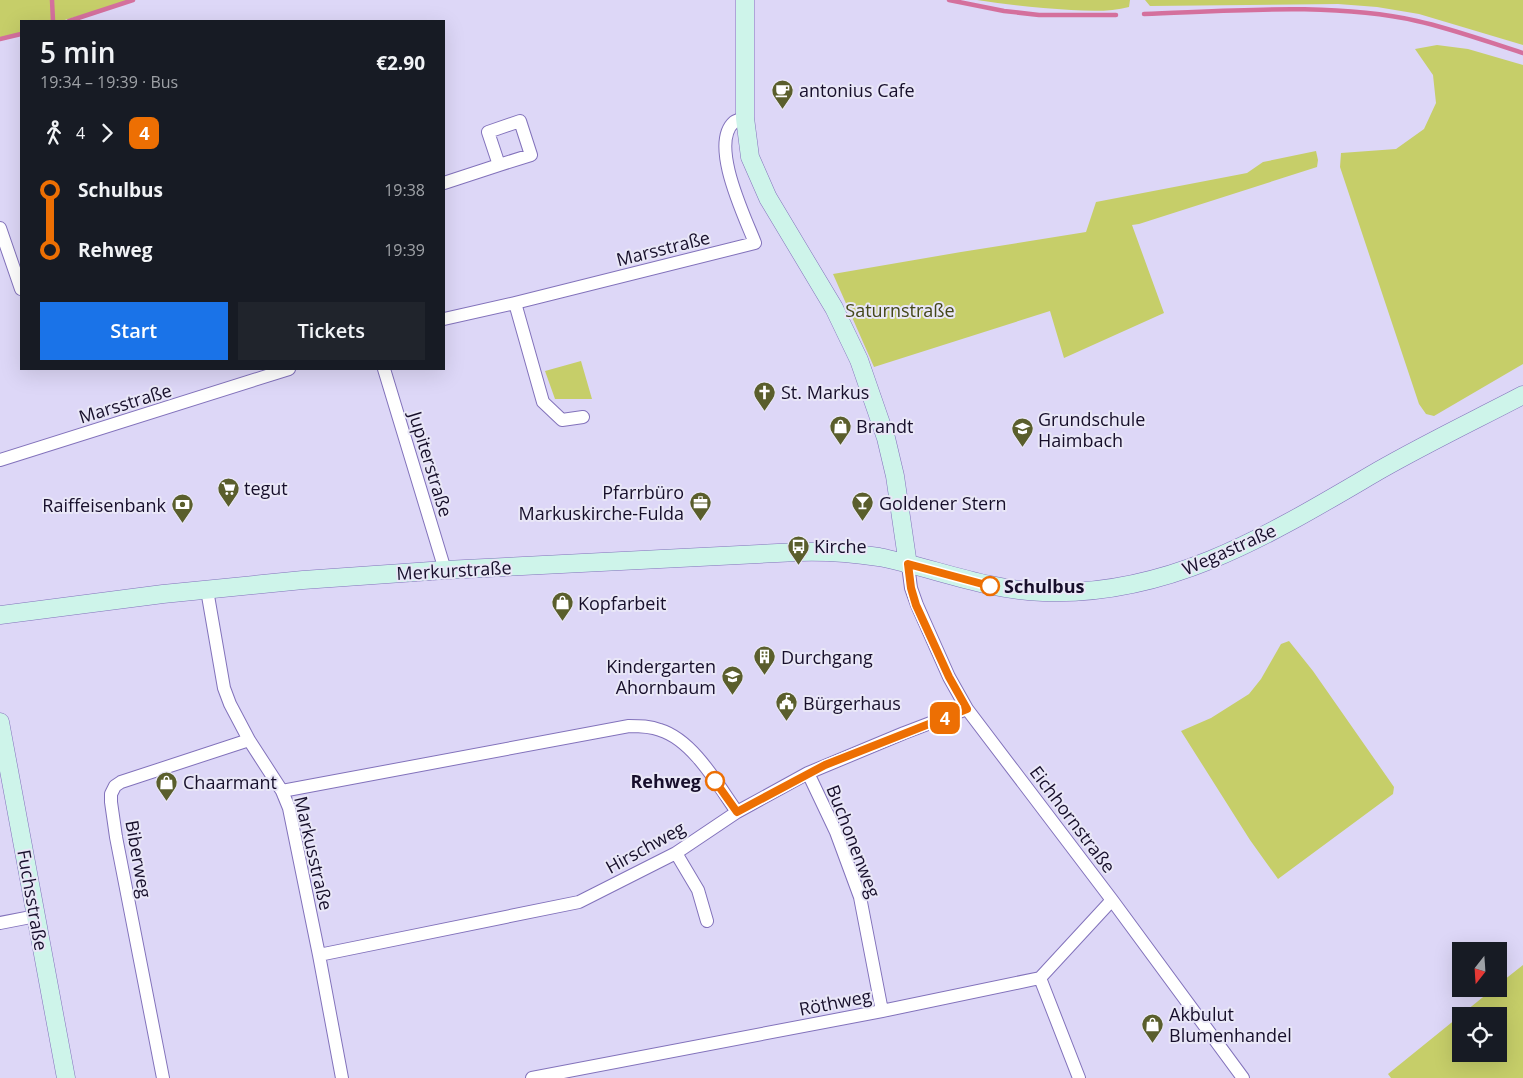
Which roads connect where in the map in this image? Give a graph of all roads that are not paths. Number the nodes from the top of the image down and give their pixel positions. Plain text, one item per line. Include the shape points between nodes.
1 (745, 0) edge
2 (745, 118) junction
3 (499, 165) dead end
4 (445, 183) edge
5 (0, 228) edge
6 (20, 285) edge
7 (515, 303) junction
8 (445, 319) edge
9 (286, 370) edge
10 (384, 370) edge
11 (1523, 395) edge
12 (583, 417) dead end
13 (0, 460) edge
14 (908, 564) junction
15 (445, 570) junction
16 (207, 590) junction
17 (0, 615) edge
18 (967, 709) junction
19 (0, 722) edge
20 (249, 740) junction
21 (808, 773) junction
22 (282, 791) junction
23 (737, 812) junction
24 (676, 853) junction
25 (1112, 900) junction
26 (36, 916) junction
27 (707, 921) dead end
28 (0, 923) edge
29 (319, 955) junction
30 (1040, 978) junction
31 (882, 1011) junction
32 (66, 1078) edge
33 (163, 1078) edge
34 (342, 1078) edge
35 (532, 1078) edge
36 (1079, 1078) edge
37 (1243, 1078) edge

1 - 2 main road
2 - 7 street, Marsstraße via 735,121 730,128 726,136 726,153 728,169 755,242
2 - 14 main road via 750,158 758,177 846,330 878,410 895,476
3 - 4 street
5 - 6 street
7 - 8 street, Marsstraße
7 - 12 street via 543,402 562,420
9 - 13 street, Marsstraße
10 - 15 street, Jupiterstraße
11 - 14 main road, Wegastraße via 1247,544 1156,580 1095,591 1041,592 990,586
14 - 15 main road, Merkurstraße via 848,553 805,552
14 - 18 street, Eichhornstraße via 916,605
15 - 16 main road, Merkurstraße
16 - 17 main road, Merkurstraße
16 - 20 street, Markusstraße via 224,688
18 - 21 street, Hirschweg
18 - 25 street, Eichhornstraße
19 - 26 main road, Fuchsstraße
20 - 22 street, Markusstraße
20 - 33 street, Biberweg via 121,782 111,794 118,847
21 - 23 street, Hirschweg
21 - 31 street, Buchonenweg via 836,832 860,897
22 - 23 street via 623,727 643,726 669,733 688,747
22 - 29 street, Markusstraße via 293,826
23 - 24 street, Hirschweg
24 - 27 street via 698,890
24 - 29 street, Hirschweg via 579,902
25 - 30 street
25 - 37 street, Eichhornstraße
26 - 28 street
26 - 32 main road, Fuchsstraße
29 - 34 street, Markusstraße
30 - 31 street, Röthweg
30 - 36 street
31 - 35 street, Röthweg

